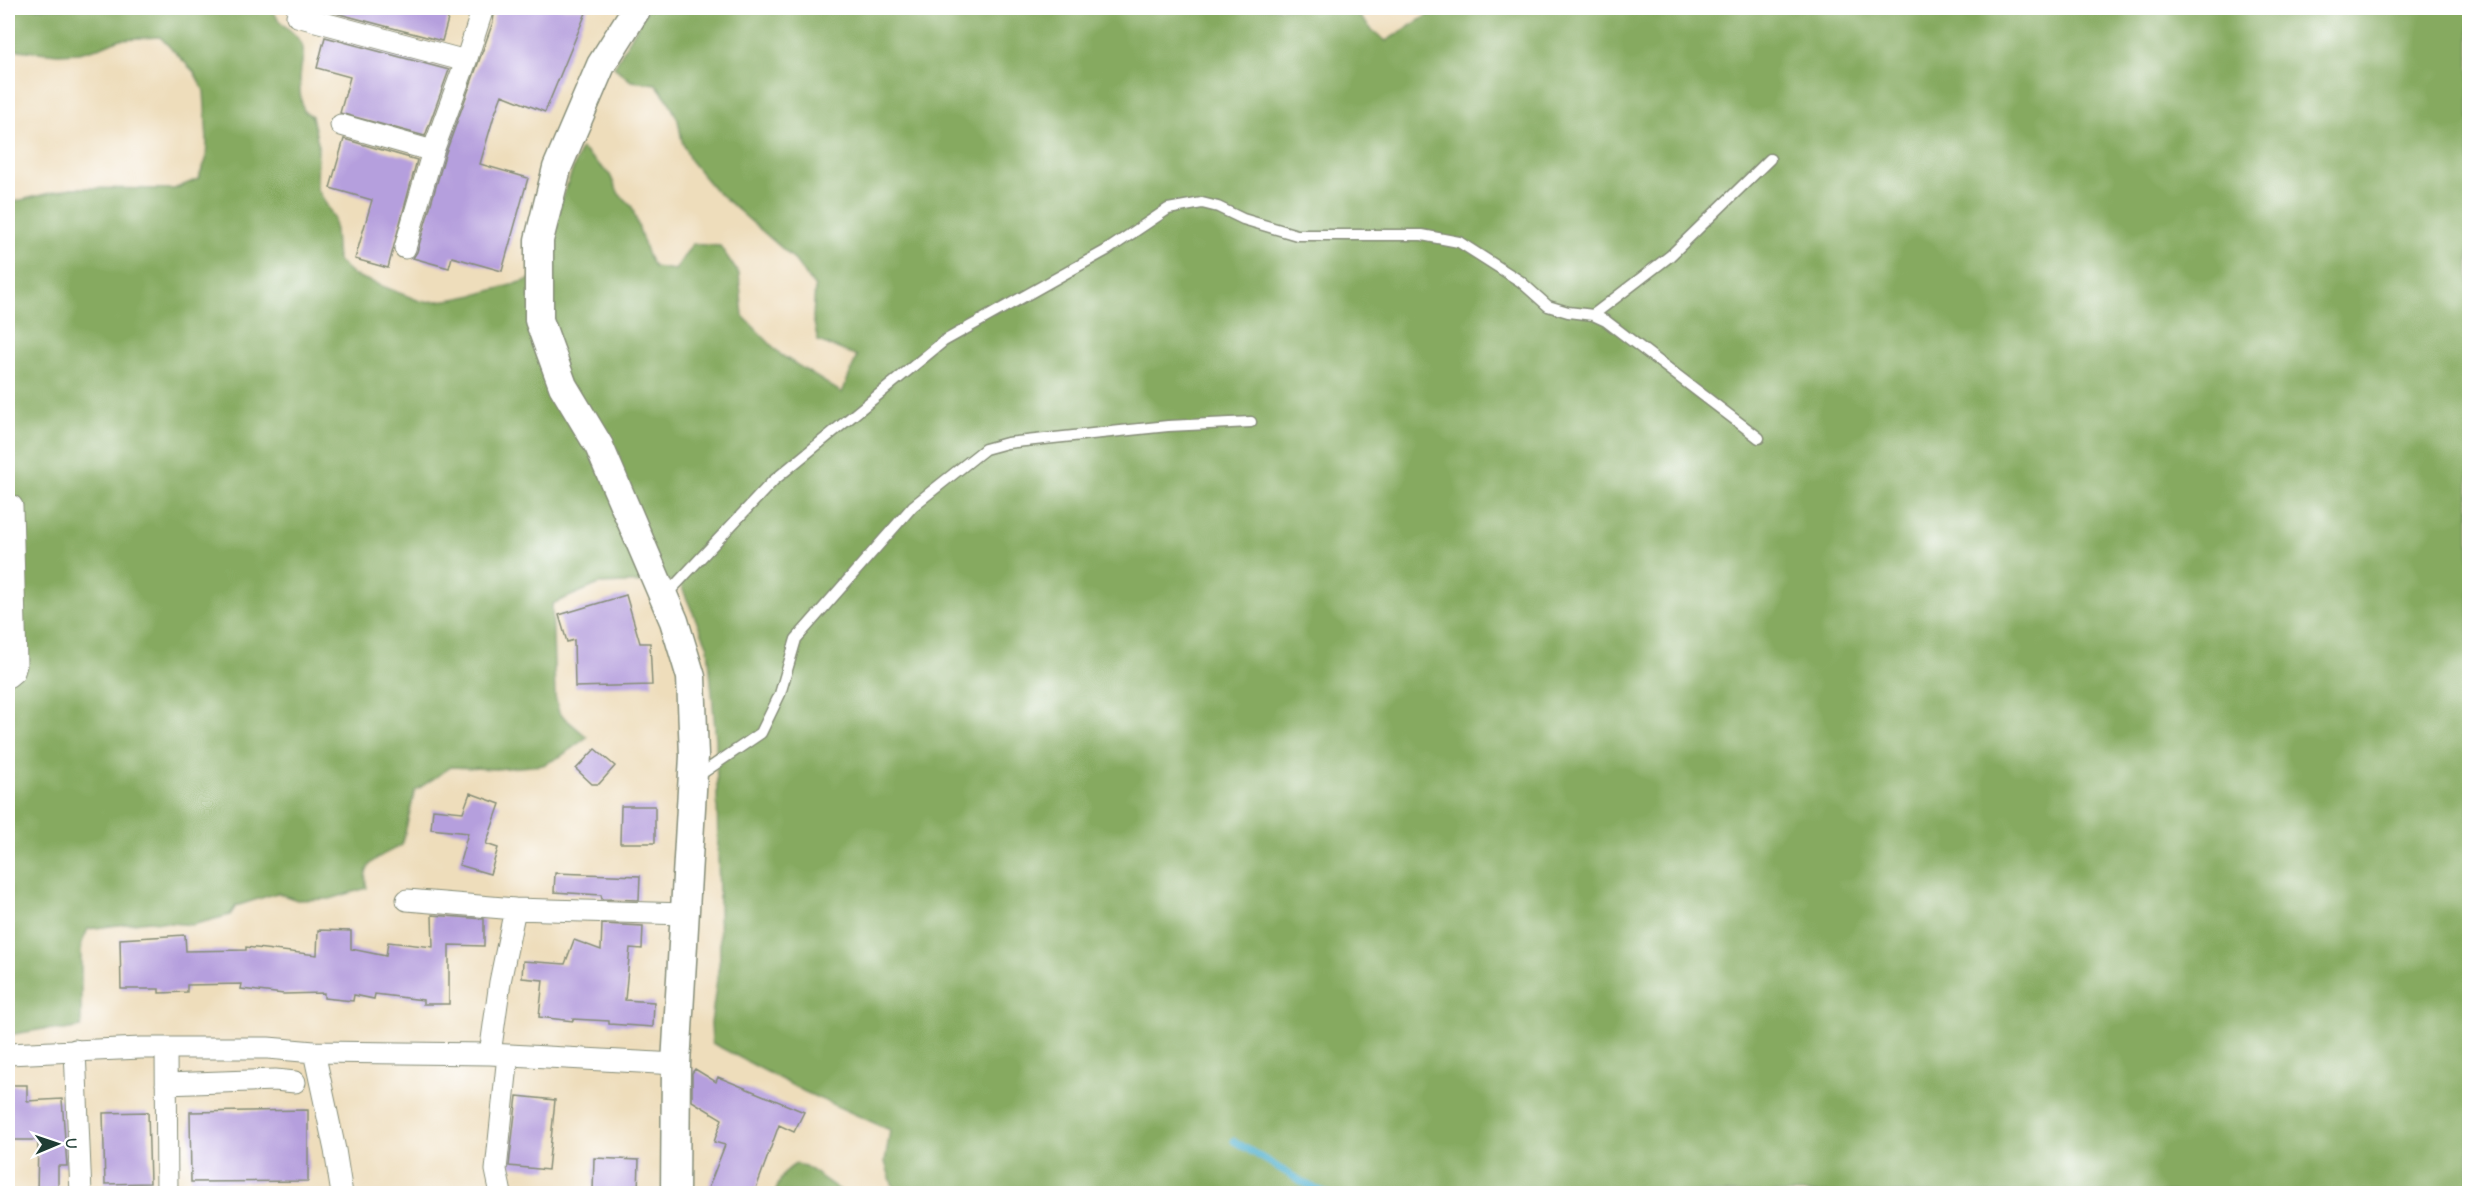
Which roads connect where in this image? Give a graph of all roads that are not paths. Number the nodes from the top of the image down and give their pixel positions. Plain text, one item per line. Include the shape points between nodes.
1 (483, 8) edge
2 (637, 8) edge
3 (297, 16) dead end
4 (466, 61) junction
5 (341, 125) dead end
6 (433, 151) junction
7 (1770, 159) dead end
8 (405, 248) dead end
9 (1593, 315) junction
10 (1251, 422) dead end
11 (1759, 438) dead end
12 (12, 506) dead end
13 (663, 597) junction
14 (8, 677) edge
15 (693, 780) junction
16 (407, 900) dead end
17 (515, 909) junction
18 (685, 914) junction
19 (166, 1049) junction
20 (75, 1050) junction
21 (314, 1052) junction
22 (8, 1054) edge
23 (499, 1054) junction
24 (676, 1064) junction
25 (295, 1082) dead end
26 (166, 1084) junction
27 (81, 1194) edge
28 (167, 1194) edge
29 (342, 1194) edge
30 (501, 1194) edge
31 (675, 1194) edge

1 - 4 street
2 - 13 main road via 601,65 557,168 539,240 539,320 563,386 599,446
3 - 4 street
4 - 6 street
5 - 6 street
6 - 8 street
7 - 9 lane via 1670,256
9 - 11 lane
9 - 13 lane via 1548,306 1520,281 1459,242 1422,235 1297,235 1202,203 1168,209 1107,250 944,341 773,482
10 - 15 lane via 1168,426 1007,443 985,449 913,506 796,639 780,694 761,733
12 - 14 street via 16,665
13 - 15 main road via 691,677
15 - 18 main road
16 - 17 street
17 - 18 street
17 - 23 street via 500,982
18 - 24 main road
19 - 20 street
19 - 21 street via 268,1048
19 - 26 street
20 - 22 street
20 - 27 street
21 - 23 street
21 - 29 street
23 - 24 street
23 - 30 street via 496,1170
24 - 31 main road
25 - 26 street
26 - 28 street

